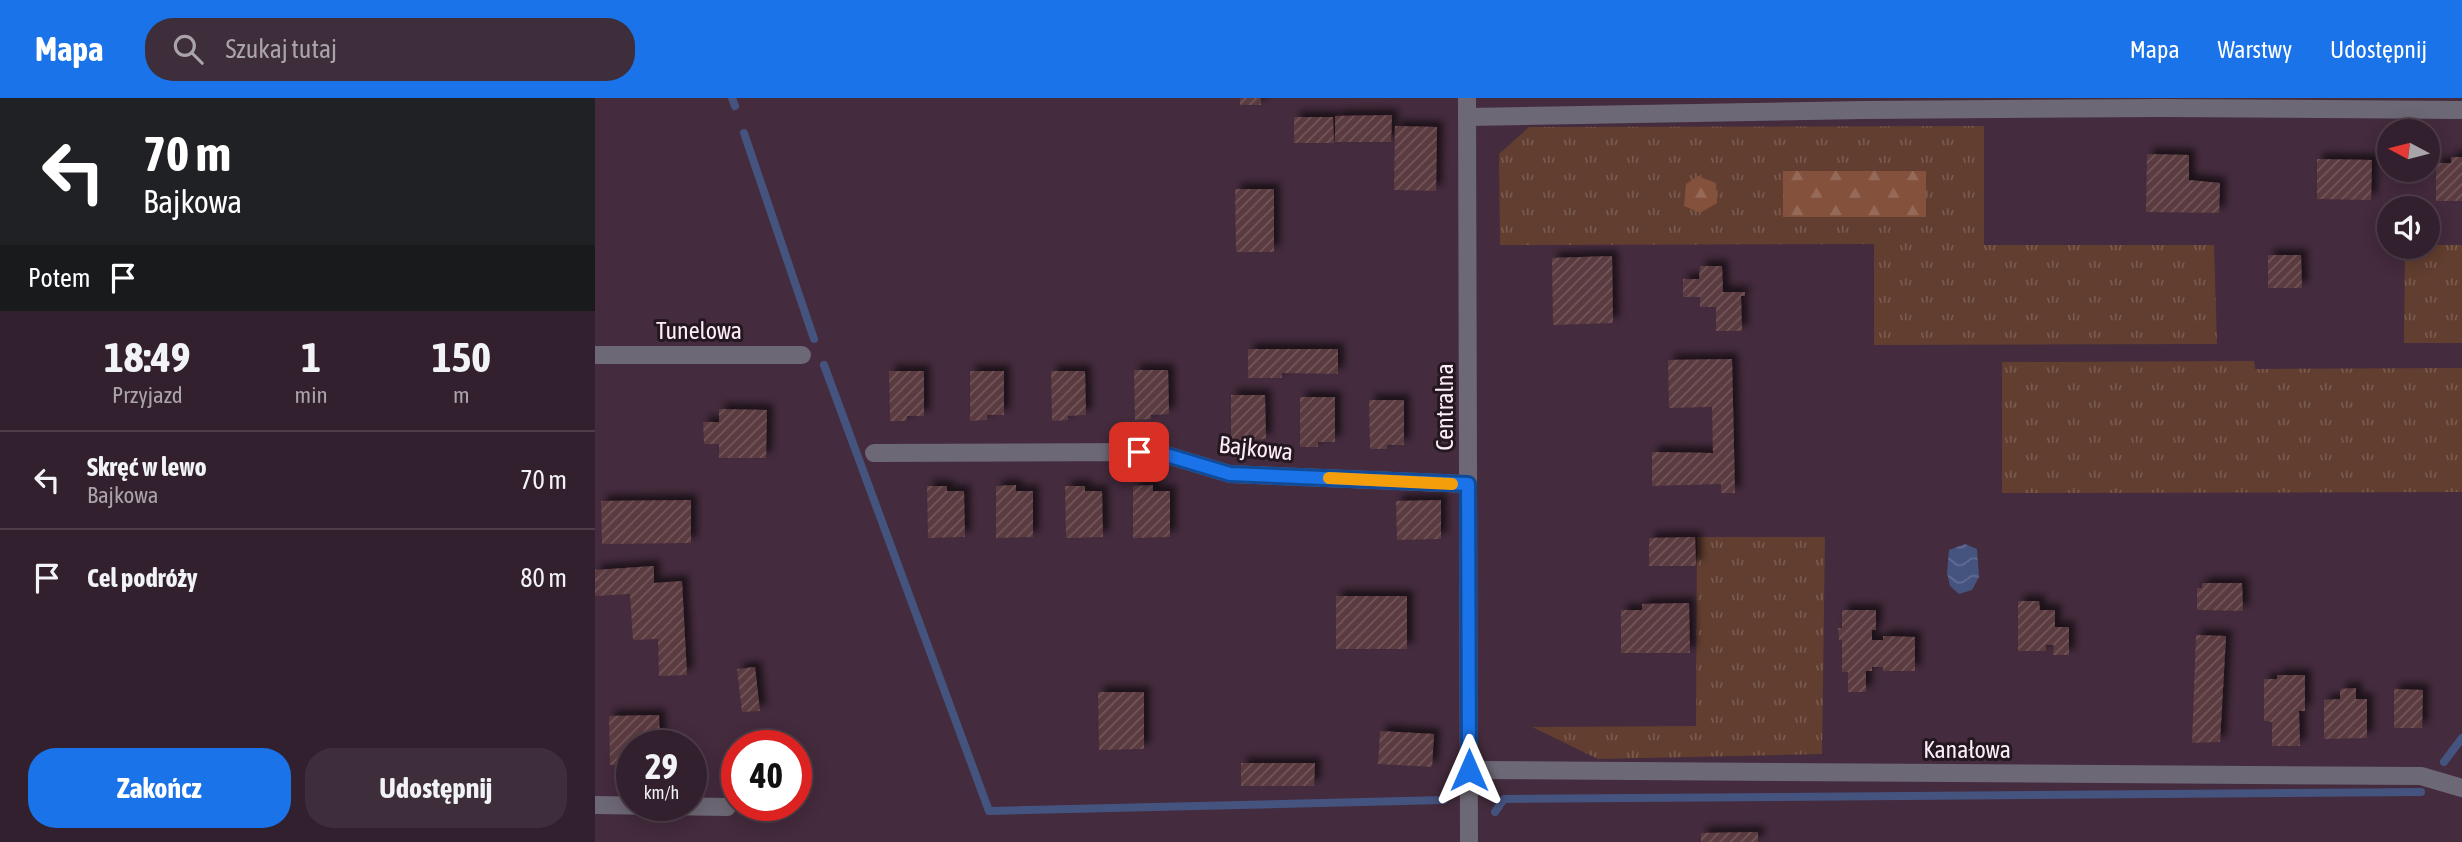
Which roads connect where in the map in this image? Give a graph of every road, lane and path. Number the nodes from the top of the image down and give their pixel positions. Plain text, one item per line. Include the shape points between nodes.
1 (1467, 98) edge
2 (2462, 110) edge
3 (1467, 117) junction
4 (595, 355) edge
5 (802, 355) dead end
6 (873, 453) dead end
7 (1468, 484) junction
8 (1469, 770) junction
9 (2462, 788) edge
10 (595, 805) edge
11 (721, 807) edge
12 (1469, 842) edge

1 - 3 street, Centralna
2 - 3 street via 1864,110
3 - 7 street, Centralna
4 - 5 street, Tunelowa
6 - 7 street, Bajkowa via 1139,452 1230,474
7 - 8 street, Centralna
8 - 9 street, Kanałowa via 2421,776
8 - 12 street, Centralna
10 - 11 street

